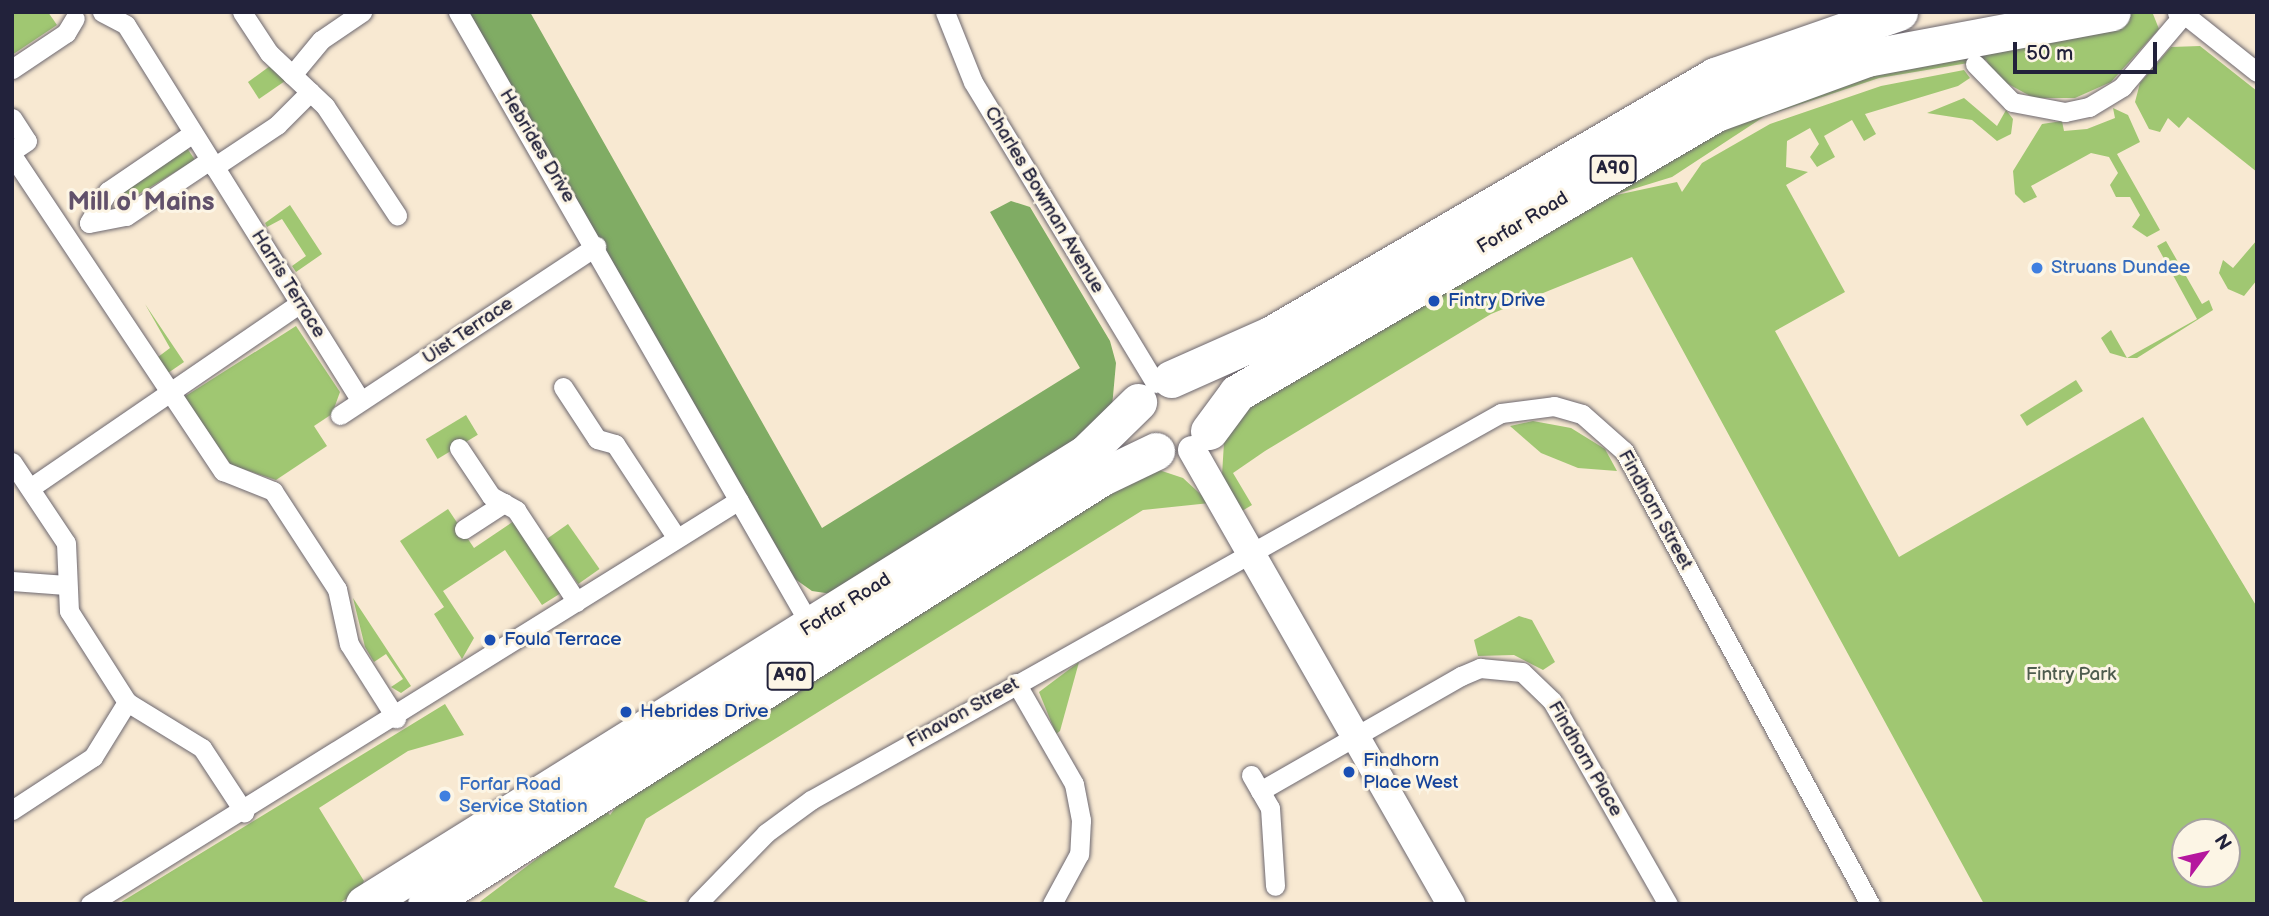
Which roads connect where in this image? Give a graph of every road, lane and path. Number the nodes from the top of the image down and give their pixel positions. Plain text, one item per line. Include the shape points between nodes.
1 (102, 12) edge
2 (243, 12) edge
3 (362, 12) edge
4 (458, 12) edge
5 (945, 12) edge
6 (1899, 12) edge
7 (2112, 12) edge
8 (2184, 13) edge
9 (70, 15) edge
10 (2059, 17) edge
11 (1975, 64) dead end
12 (12, 69) edge
13 (2257, 72) edge
14 (292, 75) junction
15 (310, 92) junction
16 (12, 118) edge
17 (193, 134) junction
18 (14, 161) edge
19 (212, 163) junction
20 (397, 215) dead end
21 (89, 223) junction
22 (67, 238) junction
23 (596, 246) junction
24 (300, 303) junction
25 (563, 387) dead end
26 (1155, 388) junction
27 (171, 393) junction
28 (361, 401) junction
29 (340, 415) dead end
30 (1201, 440) junction
31 (459, 447) dead end
32 (1156, 451) junction
33 (12, 462) edge
34 (30, 488) junction
35 (739, 500) junction
36 (504, 503) junction
37 (464, 529) dead end
38 (676, 537) junction
39 (1251, 550) junction
40 (16, 576) edge
41 (66, 585) junction
42 (577, 602) junction
43 (811, 628) junction
44 (1016, 683) junction
45 (127, 702) junction
46 (396, 718) junction
47 (1356, 736) junction
48 (12, 810) edge
49 (244, 812) junction
50 (1275, 886) dead end
51 (90, 904) edge
52 (364, 904) edge
53 (426, 904) edge
54 (697, 904) edge
55 (1052, 904) edge
56 (1451, 904) edge
57 (1668, 904) edge
58 (1870, 904) edge

1 - 9 street, Harris Terrace
1 - 17 street, Harris Terrace via 126,26
2 - 14 street
3 - 14 street via 321,40
4 - 23 street, Hebrides Drive
5 - 26 street, Charles Bowman Avenue via 973,82
6 - 26 highway, Forfar Road / A90 via 1715,76 1272,334 1199,372
7 - 10 highway, A90
8 - 11 street via 2122,87 2089,107 2065,113 2012,102
8 - 13 street
9 - 12 street via 66,33
10 - 30 highway, Forfar Road / A90 via 1867,58 1716,113 1237,393
14 - 15 street
15 - 19 street via 276,125
15 - 20 street
16 - 18 street via 27,141
17 - 19 street, Harris Terrace
17 - 21 street via 108,191
18 - 22 street
19 - 21 street via 126,216
19 - 24 street, Harris Terrace
21 - 22 street
22 - 27 street
23 - 28 street, Uist Terrace
23 - 35 street, Hebrides Drive
24 - 27 street
24 - 28 street, Harris Terrace
25 - 38 street via 597,439 615,444
26 - 30 highway via 1192,384 1207,399
26 - 32 highway via 1136,427
26 - 43 highway, Forfar Road / A90 via 1086,453
27 - 34 street
27 - 46 street via 223,471 273,491 337,589 349,644
28 - 29 street, Uist Terrace
30 - 32 highway, A90
30 - 39 street
31 - 36 street via 491,496
32 - 53 highway, Forfar Road / A90 via 1102,477
33 - 34 street
34 - 41 street via 66,543
35 - 38 street
35 - 43 street, Hebrides Drive
36 - 37 street
36 - 42 street via 516,510
38 - 42 street
39 - 44 street, Finavon Street
39 - 47 street
39 - 58 street, Findhorn Street via 1502,413 1554,406 1582,414 1624,451
40 - 41 street
41 - 45 street via 76,624
42 - 46 street
43 - 52 highway, Forfar Road / A90
44 - 54 street, Finavon Street via 811,800 766,833
44 - 55 street via 1074,784 1081,820 1079,854
45 - 48 street via 93,757
45 - 49 street via 202,748
46 - 49 street
47 - 50 street via 1255,783 1270,808
47 - 56 street
47 - 57 street, Findhorn Place via 1480,668 1522,672 1552,701
49 - 51 street

